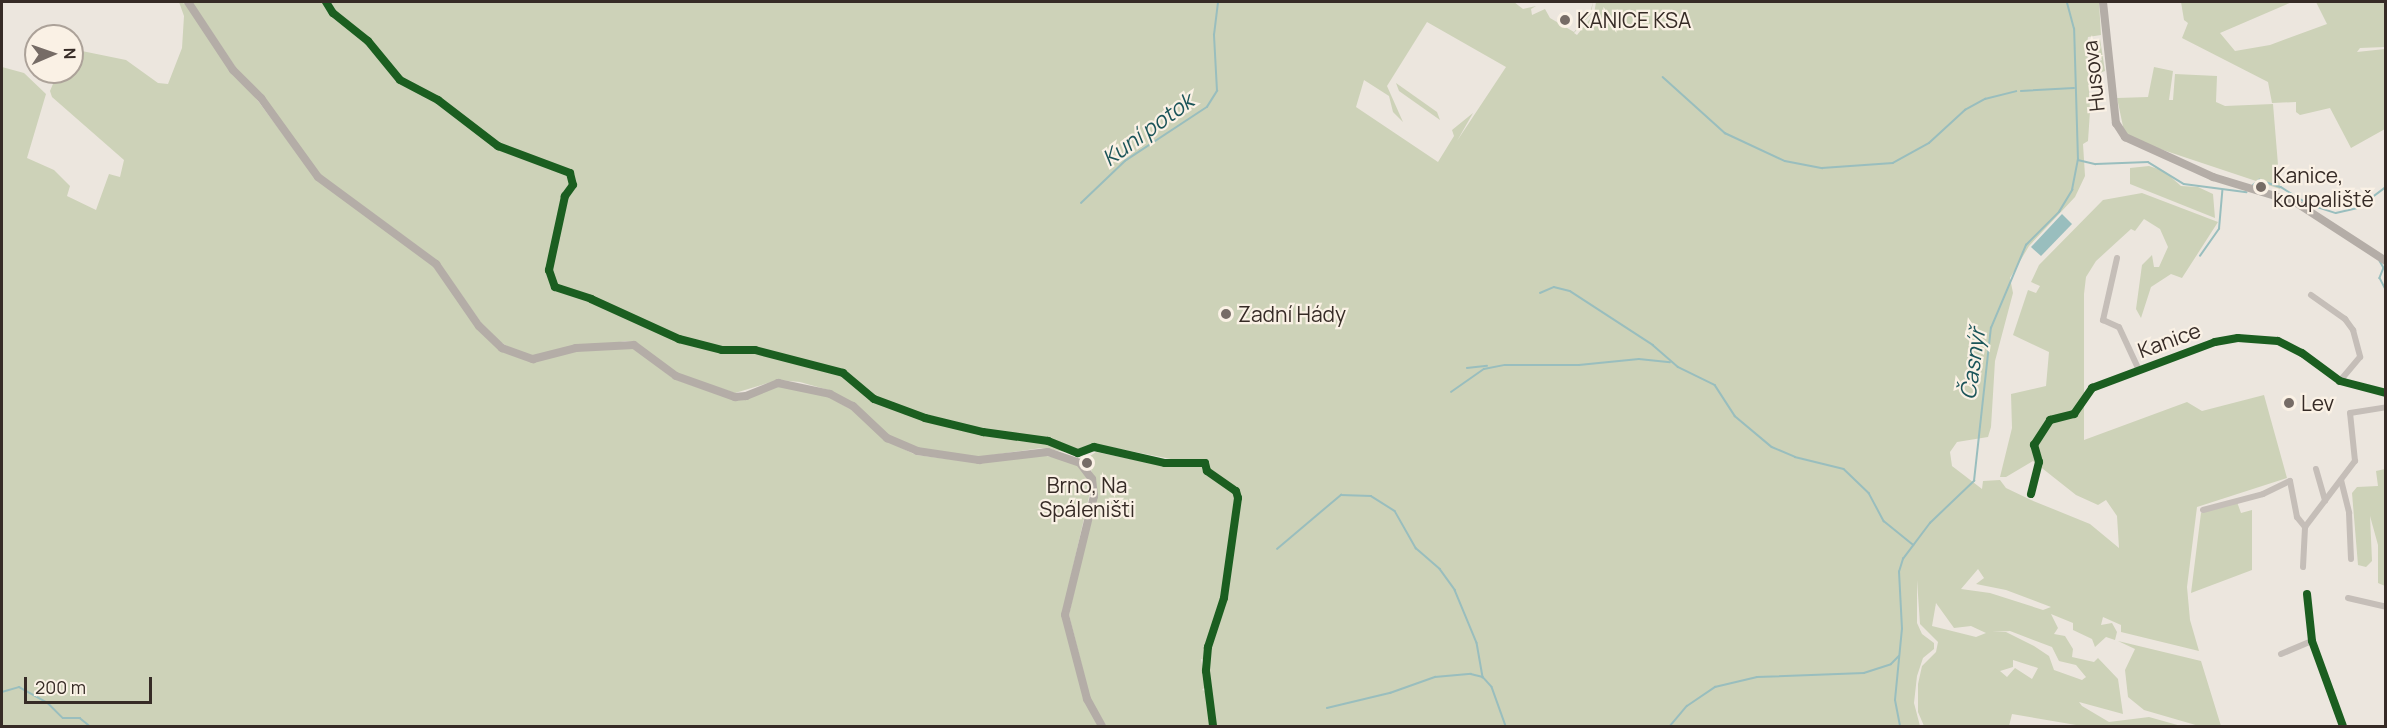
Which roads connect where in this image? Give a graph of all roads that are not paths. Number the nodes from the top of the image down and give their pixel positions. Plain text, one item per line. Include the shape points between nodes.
1 (188, 2) edge
2 (2103, 2) edge
3 (2117, 258) dead end
4 (2385, 261) edge
5 (2311, 295) dead end
6 (2139, 370) junction
7 (2340, 381) junction
8 (2385, 393) edge
9 (2385, 407) edge
10 (2316, 470) dead end
11 (2341, 480) junction
12 (2031, 494) dead end
13 (2325, 501) junction
14 (2203, 510) dead end
15 (2305, 527) junction
16 (2351, 559) dead end
17 (2303, 567) dead end
18 (2307, 594) dead end
19 (2348, 598) dead end
20 (2385, 607) edge
21 (2312, 640) junction
22 (2281, 654) dead end
23 (1102, 726) edge
24 (2343, 726) edge

1 - 23 main road via 233,70 261,98 318,177 436,264 479,326 502,348 533,359 576,348 634,345 676,376 735,397 778,383 830,394 859,411 887,438 917,452 979,460 1048,452 1083,465 1092,480 1093,501 1065,615 1087,699
2 - 4 main road, Husova via 2116,123 2130,141 2213,177 2295,202
3 - 6 street, Kanice via 2103,320 2119,327
5 - 7 street via 2345,319 2353,330 2360,357
6 - 7 street, Kanice via 2215,342 2248,339 2290,345
6 - 12 street, Kanice via 2092,388 2074,414 2050,420 2034,445 2034,456 2039,462
7 - 8 street, Kanice
9 - 11 street via 2350,413 2355,461
10 - 13 street
11 - 13 street
11 - 16 street via 2349,513
13 - 15 street
14 - 15 street via 2263,494 2290,481 2297,517
15 - 17 street
18 - 21 street
19 - 20 street
21 - 22 street
21 - 24 street

